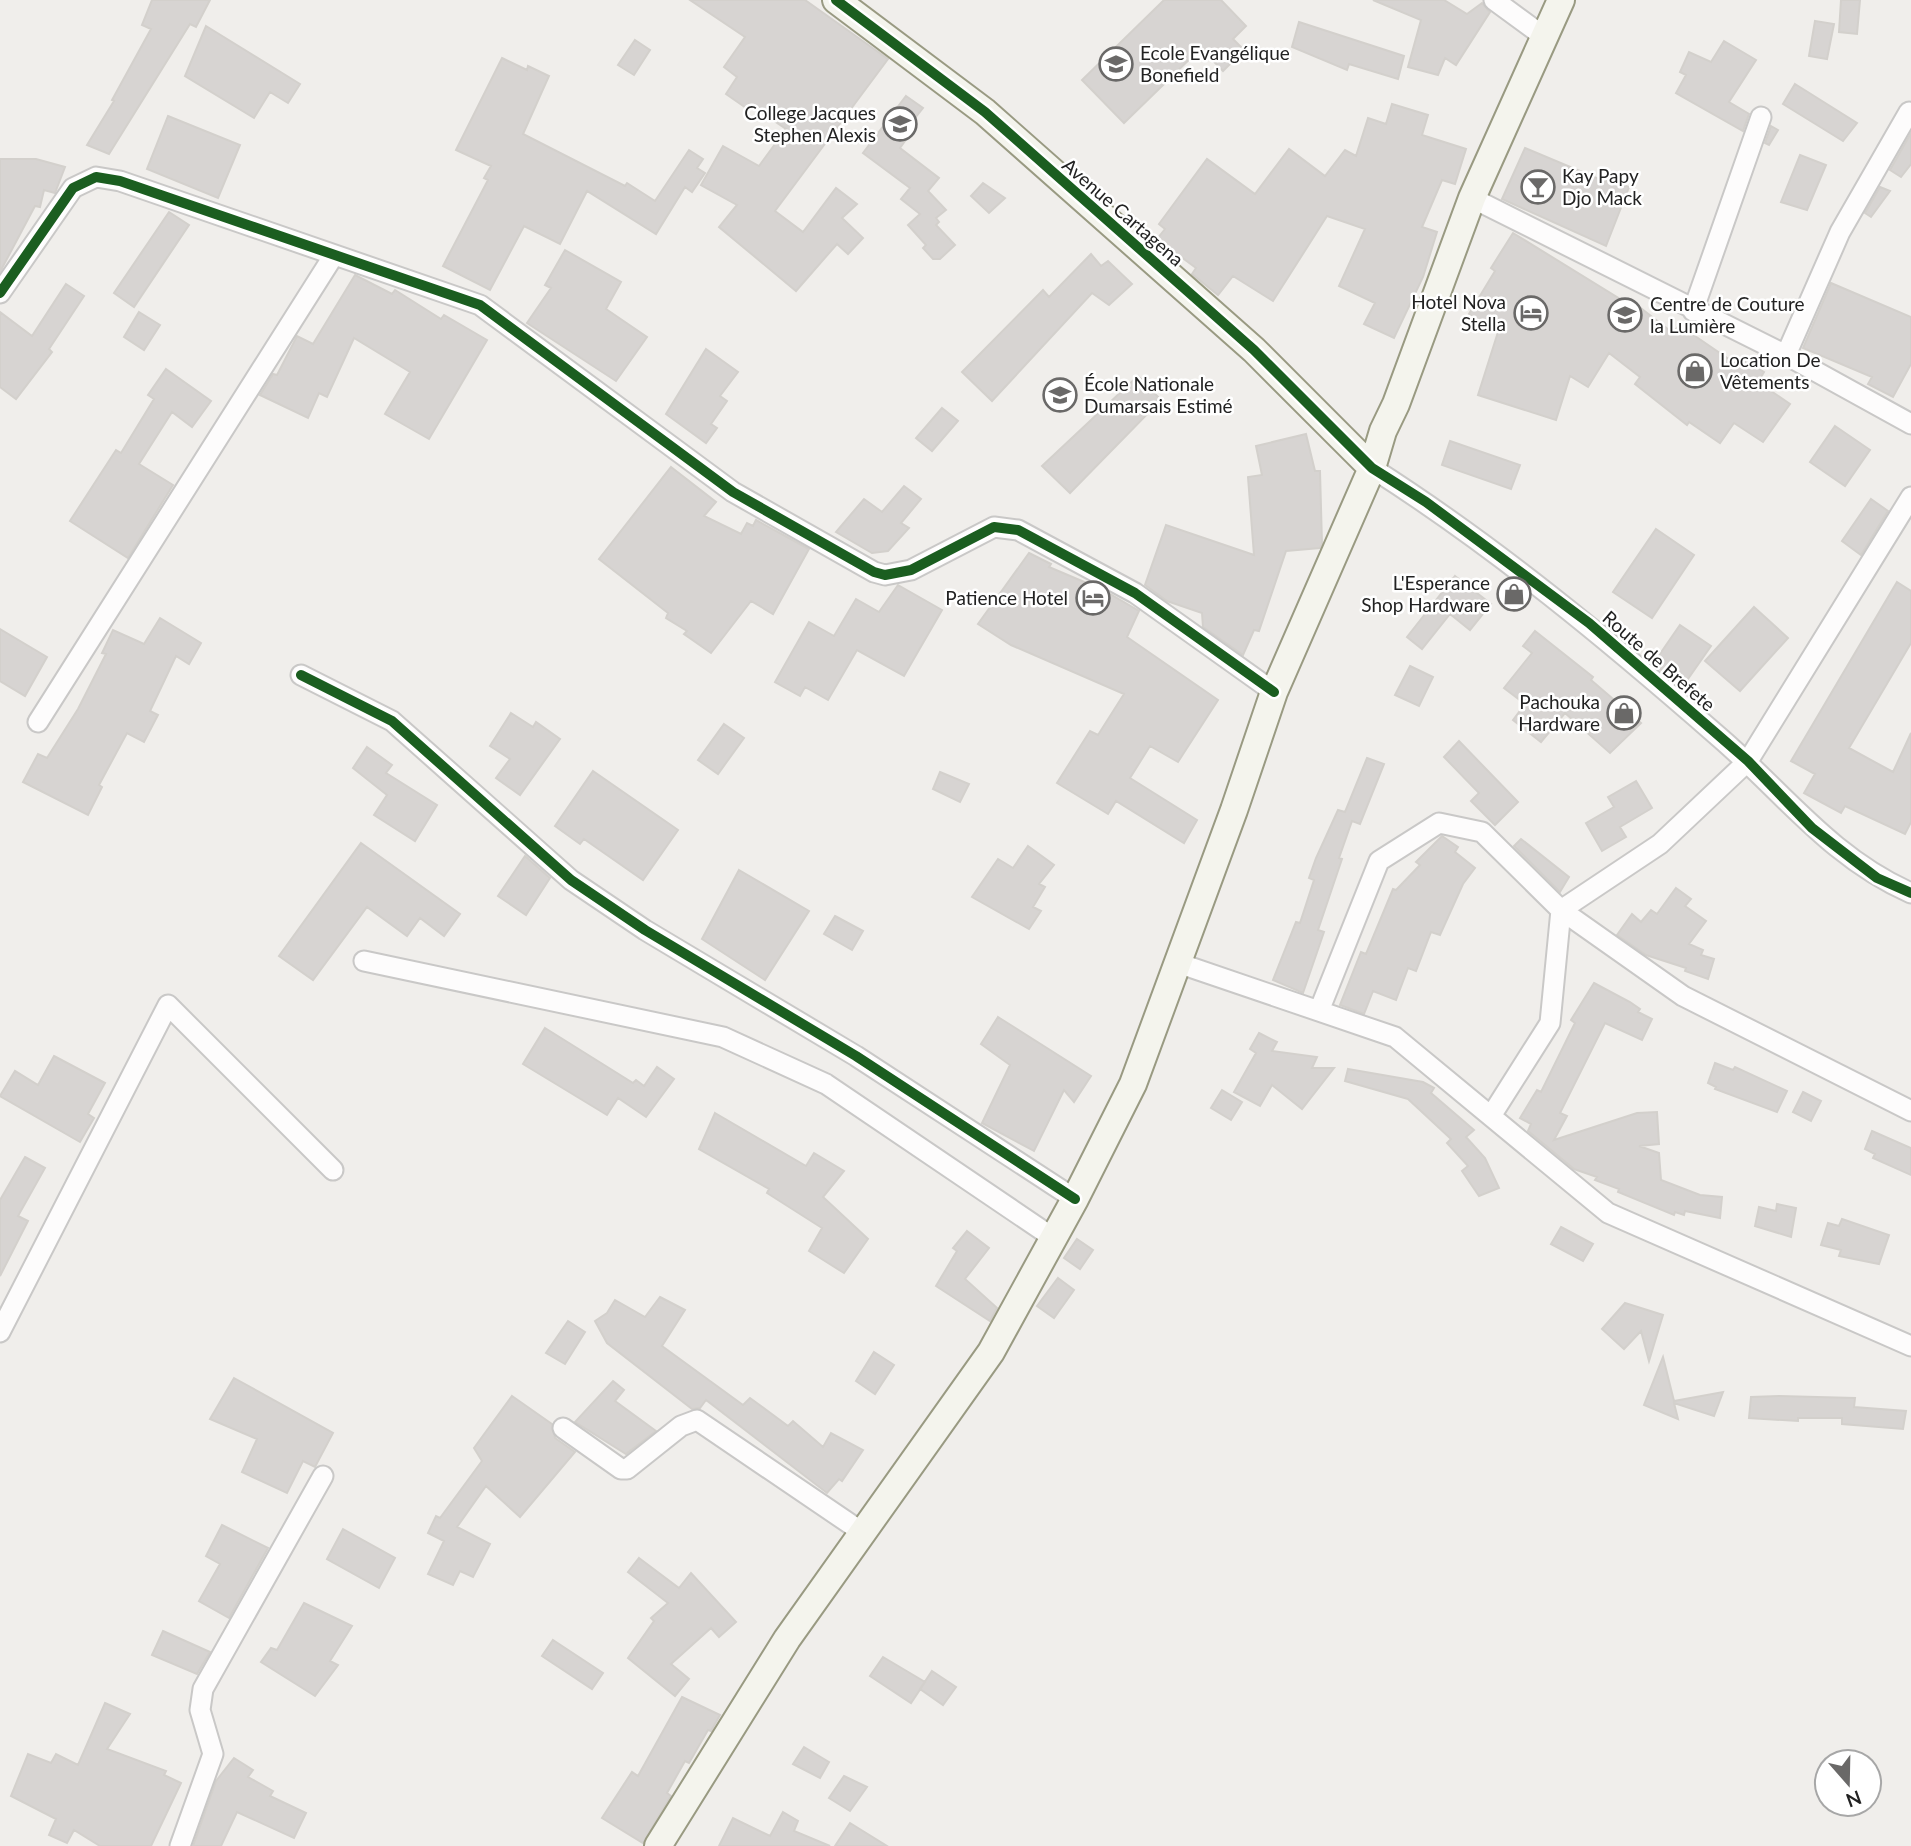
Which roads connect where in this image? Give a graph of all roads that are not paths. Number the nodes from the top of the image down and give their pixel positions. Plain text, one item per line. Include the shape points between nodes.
1 (836, 0) edge
2 (1494, 0) edge
3 (1561, 0) edge
4 (1543, 36) junction
5 (1910, 112) edge
6 (1761, 117) dead end
7 (1472, 198) junction
8 (334, 255) junction
9 (0, 293) edge
10 (1693, 311) junction
11 (1786, 355) junction
12 (1911, 424) edge
13 (1372, 468) junction
14 (1911, 498) edge
15 (301, 675) dead end
16 (1274, 692) junction
17 (38, 722) dead end
18 (1748, 761) junction
19 (1911, 893) edge
20 (1561, 910) junction
21 (364, 961) dead end
22 (1178, 963) junction
23 (1319, 1011) junction
24 (1911, 1111) edge
25 (1491, 1116) junction
26 (333, 1170) dead end
27 (1074, 1199) junction
28 (1052, 1237) junction
29 (0, 1332) edge
30 (1911, 1346) edge
31 (563, 1428) dead end
32 (323, 1476) dead end
33 (862, 1532) junction
34 (180, 1846) edge
35 (657, 1846) edge

1 - 13 main road, Avenue Cartagena via 985,113 1254,350
2 - 4 street
3 - 4 main road
4 - 7 main road
5 - 11 street via 1840,232
6 - 10 street
7 - 10 street
7 - 13 main road
8 - 9 street via 120,181 96,177 73,188
8 - 16 street via 480,305 733,492 874,572 885,575 911,570 994,527 1018,530 1135,593
8 - 17 street
10 - 11 street
11 - 12 street
13 - 16 main road
13 - 18 street, Route de Brefete via 1426,502 1589,623
14 - 18 street
15 - 27 street via 392,721 571,880 645,930 856,1056
16 - 22 main road
18 - 19 street, Route de Brefete via 1812,828 1877,878
18 - 20 street via 1660,844
20 - 23 street via 1482,832 1439,823 1379,861
20 - 24 street via 1683,996
20 - 25 street via 1550,1023
21 - 28 street via 723,1037 826,1084
22 - 23 street
22 - 27 main road via 1133,1084
23 - 25 street via 1395,1037
25 - 30 street via 1608,1213
26 - 29 street via 168,1005
27 - 28 main road
28 - 33 main road via 991,1352
31 - 33 street via 627,1469 681,1426 697,1420
32 - 34 street via 203,1689 200,1710 213,1754
33 - 35 main road via 787,1639

